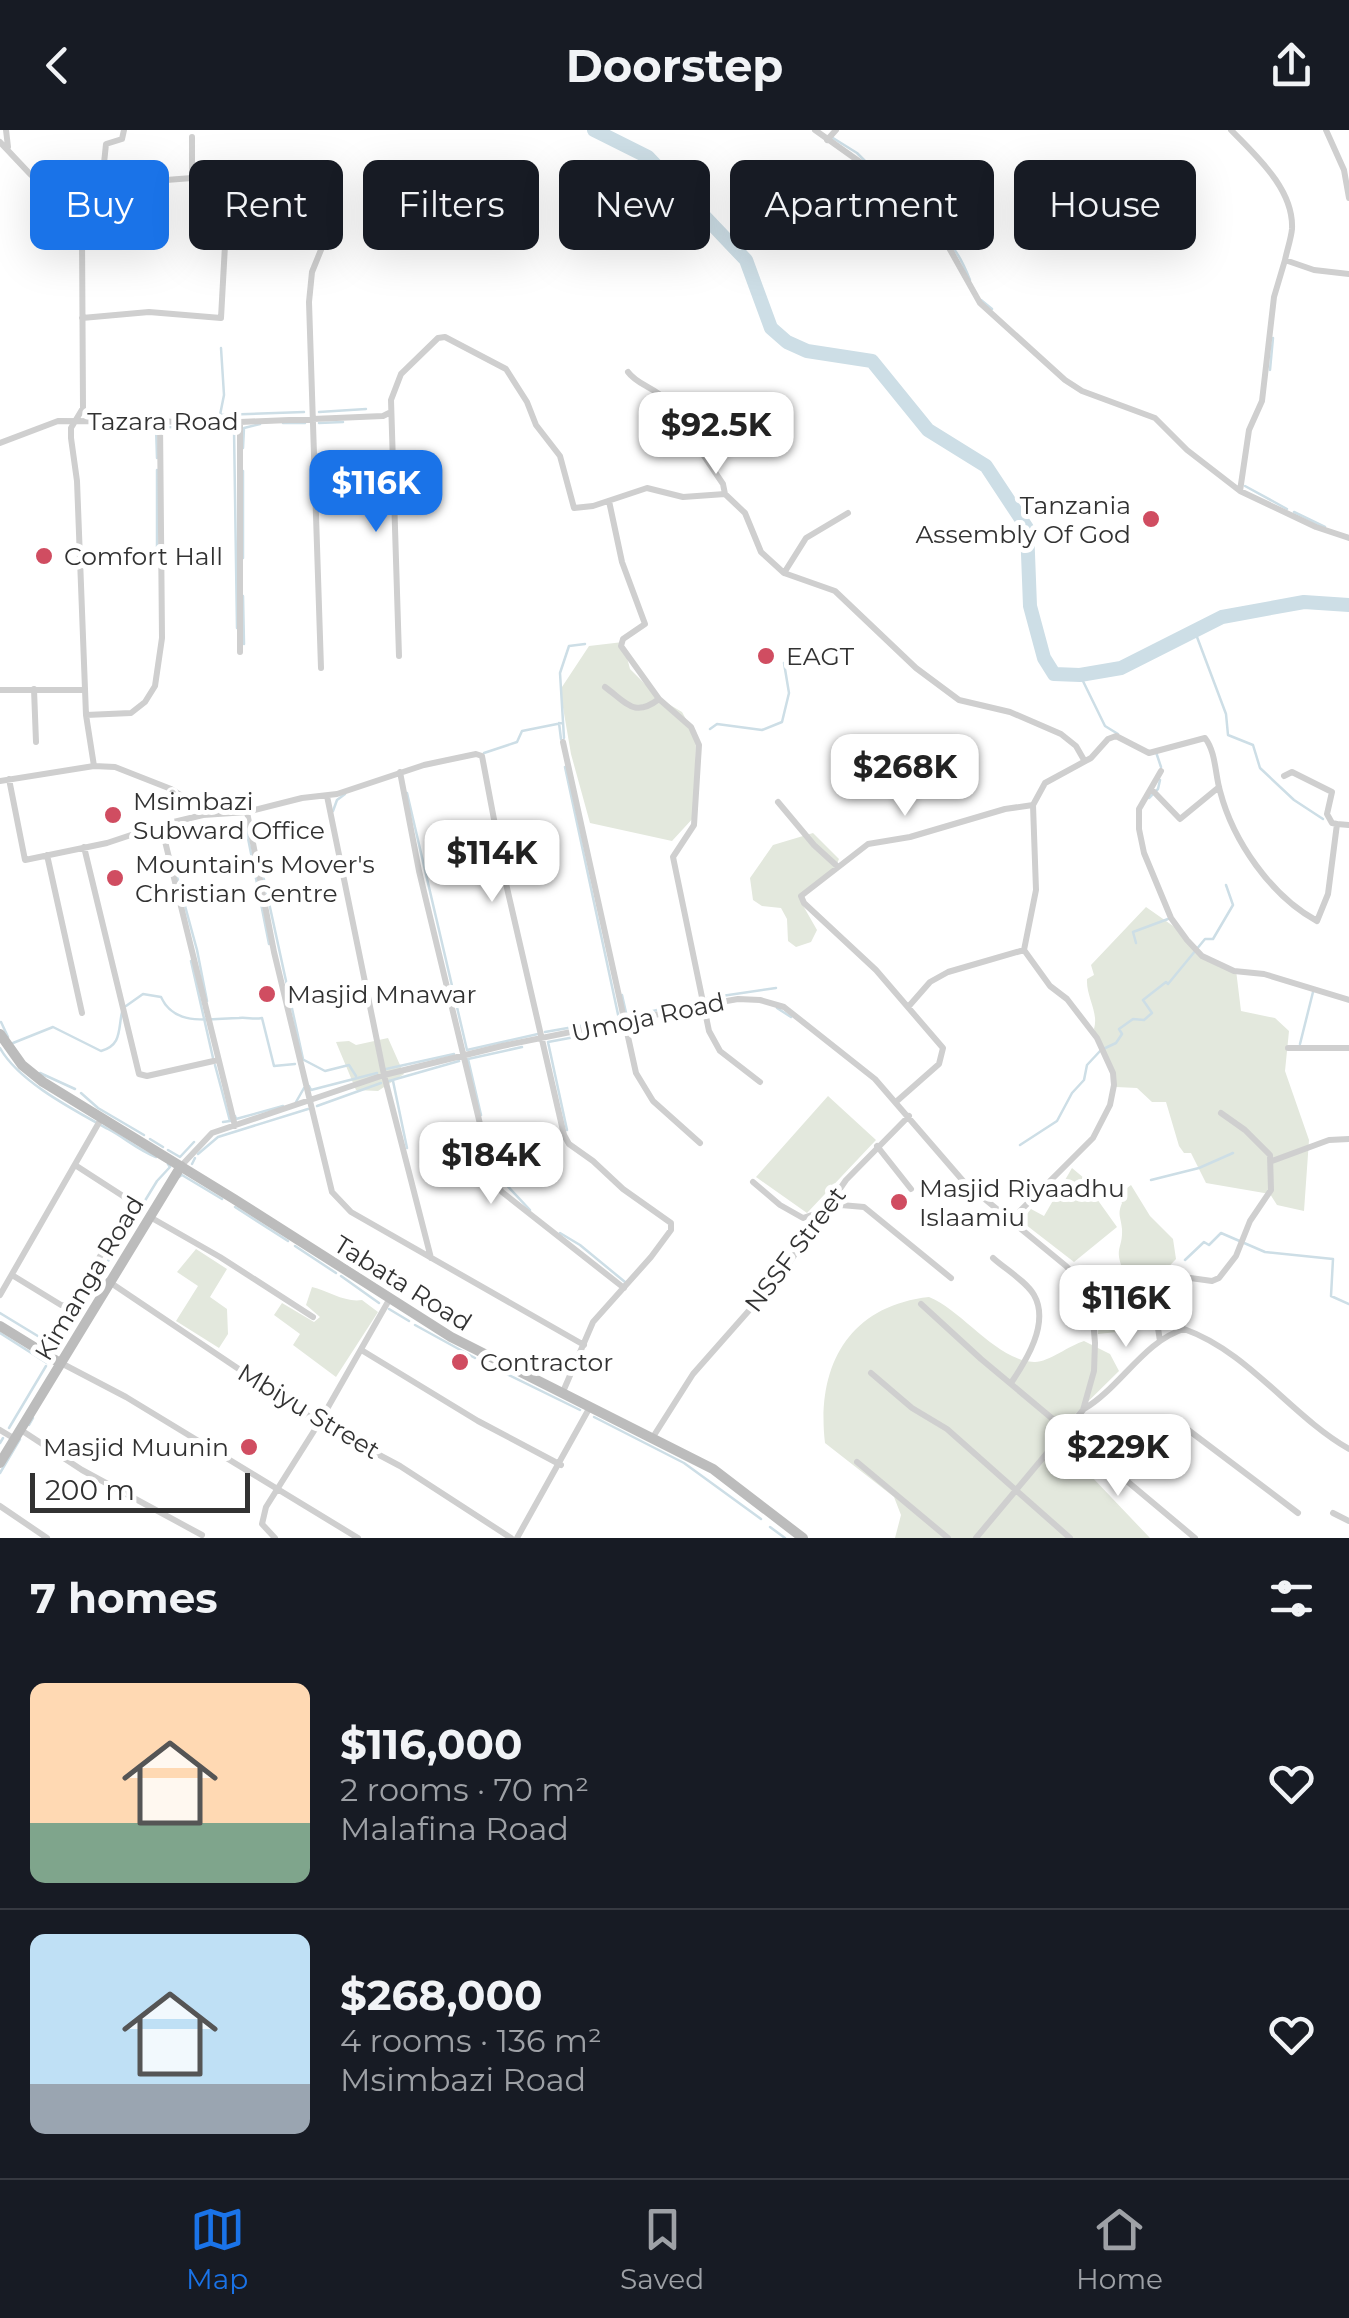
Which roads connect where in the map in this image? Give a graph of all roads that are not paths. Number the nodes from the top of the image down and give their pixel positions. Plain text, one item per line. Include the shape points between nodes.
1 (6, 130) edge
2 (124, 130) edge
3 (816, 130) edge
4 (836, 130) edge
5 (1231, 130) edge
6 (1326, 130) edge
7 (192, 137) dead end
8 (827, 140) junction
9 (4, 144) edge
10 (104, 160) edge
11 (30, 174) edge
12 (169, 180) edge
13 (1349, 198) edge
14 (82, 250) edge
15 (224, 250) edge
16 (321, 250) edge
17 (1285, 260) junction
18 (1349, 274) edge
19 (82, 318) junction
20 (628, 372) dead end
21 (390, 412) junction
22 (312, 418) junction
23 (76, 420) junction
24 (160, 422) junction
25 (240, 422) junction
26 (0, 444) edge
27 (1240, 491) junction
28 (725, 494) junction
29 (609, 501) junction
30 (848, 513) dead end
31 (1349, 538) edge
32 (784, 573) junction
33 (240, 652) dead end
34 (398, 656) dead end
35 (321, 668) dead end
36 (605, 688) dead end
37 (34, 689) junction
38 (0, 690) edge
39 (85, 690) junction
40 (659, 699) junction
41 (86, 715) junction
42 (36, 742) dead end
43 (563, 742) dead end
44 (1084, 760) junction
45 (94, 766) junction
46 (1161, 770) dead end
47 (400, 772) junction
48 (1284, 776) dead end
49 (4, 780) edge
50 (1219, 787) junction
51 (1154, 792) dead end
52 (327, 796) junction
53 (778, 802) dead end
54 (1033, 805) junction
55 (248, 812) junction
56 (204, 815) junction
57 (161, 824) junction
58 (1337, 824) junction
59 (1349, 825) edge
60 (84, 848) junction
61 (47, 855) junction
62 (836, 866) junction
63 (1024, 950) junction
64 (1349, 1000) edge
65 (704, 1005) junction
66 (909, 1006) junction
67 (82, 1013) dead end
68 (624, 1023) junction
69 (0, 1034) edge
70 (542, 1038) junction
71 (1288, 1048) dead end
72 (1349, 1048) edge
73 (463, 1057) junction
74 (218, 1060) junction
75 (384, 1076) junction
76 (760, 1082) dead end
77 (897, 1101) junction
78 (311, 1102) junction
79 (1221, 1113) dead end
80 (910, 1116) junction
81 (102, 1118) junction
82 (235, 1126) junction
83 (1349, 1138) edge
84 (700, 1144) dead end
85 (877, 1146) junction
86 (1272, 1160) junction
87 (75, 1165) junction
88 (181, 1166) junction
89 (754, 1182) dead end
90 (911, 1189) dead end
91 (826, 1208) junction
92 (148, 1217) junction
93 (1012, 1219) junction
94 (993, 1258) dead end
95 (431, 1259) junction
96 (12, 1275) junction
97 (951, 1278) dead end
98 (108, 1281) junction
99 (624, 1288) junction
100 (0, 1295) edge
101 (389, 1300) junction
102 (921, 1304) dead end
103 (313, 1317) dead end
104 (0, 1326) edge
105 (1160, 1342) junction
106 (584, 1345) junction
107 (362, 1351) junction
108 (60, 1363) junction
109 (871, 1373) dead end
110 (1011, 1383) junction
111 (562, 1395) junction
112 (590, 1407) junction
113 (1083, 1410) junction
114 (320, 1423) junction
115 (0, 1430) edge
116 (1068, 1430) junction
117 (18, 1434) junction
118 (653, 1437) junction
119 (1349, 1450) edge
120 (856, 1462) dead end
121 (0, 1463) edge
122 (561, 1465) junction
123 (1120, 1477) junction
124 (277, 1488) junction
125 (1017, 1491) junction
126 (0, 1506) edge
127 (1298, 1513) dead end
128 (1333, 1514) dead end
129 (1349, 1521) edge
130 (202, 1535) dead end
131 (47, 1538) edge
132 (275, 1538) edge
133 (358, 1538) edge
134 (514, 1538) edge
135 (804, 1538) edge
136 (948, 1538) edge
137 (976, 1538) edge
138 (1070, 1538) edge
139 (1195, 1538) edge

1 - 9 street
2 - 10 street via 122,139 106,144
3 - 8 street
4 - 8 street
5 - 17 street via 1284,194 1292,229
6 - 13 street
7 - 12 street via 192,178
8 - 27 street via 867,167 901,220 948,246 980,304 1038,358 1082,390 1155,418
9 - 11 street
14 - 19 street
15 - 19 street via 220,318 149,312
16 - 22 street via 309,302
17 - 18 street
17 - 27 street
19 - 23 street via 82,408
20 - 28 street via 667,401
21 - 22 street, Tazara Road
21 - 29 street via 400,374 438,338 452,340 506,369 560,456 573,506
21 - 34 street
22 - 25 street, Tazara Road
22 - 35 street
23 - 24 street, Tazara Road
23 - 26 street, Tazara Road via 48,423
23 - 39 street via 70,428
24 - 25 street, Tazara Road
24 - 41 street via 162,638 154,686 131,712
25 - 33 street
27 - 31 street
28 - 29 street via 683,498 647,488
28 - 32 street via 744,513 762,552
29 - 40 street via 645,624 620,643
30 - 32 street via 806,538
32 - 44 street via 834,591 959,700 1061,734
36 - 40 street via 636,709
37 - 38 street
37 - 39 street
37 - 42 street
39 - 41 street
40 - 65 street via 692,728 699,744 694,825 674,860
41 - 45 street
43 - 68 street
44 - 50 street via 1116,736 1149,754 1206,738
44 - 54 street via 1045,783
45 - 49 street
45 - 56 street via 116,766 172,790
46 - 64 street via 1140,810 1139,828 1173,922 1202,956 1234,971
47 - 52 street
47 - 70 street via 480,754
47 - 73 street
48 - 58 street via 1292,772 1330,790 1326,814
49 - 61 street via 26,860
50 - 51 street via 1180,819
50 - 58 street via 1236,834 1258,868 1315,921 1328,894
52 - 55 street
52 - 75 street
53 - 62 street
54 - 62 street via 878,841
54 - 63 street via 1036,890
55 - 56 street
55 - 78 street
56 - 57 street
57 - 60 street
57 - 74 street
58 - 59 street
60 - 61 street
60 - 74 street via 139,1074
61 - 67 street
62 - 66 street via 802,900
63 - 66 street via 948,972
63 - 93 street via 1096,1038 1114,1085 1093,1138
65 - 68 street, Umoja Road
65 - 76 street via 714,1043
65 - 77 street, Umoja Road via 760,1000 784,1007
66 - 77 street via 944,1053
68 - 70 street, Umoja Road
68 - 84 street via 644,1090
69 - 81 main road, Tabata Road via 22,1065
70 - 73 street, Umoja Road
70 - 99 street via 567,1141 671,1223
71 - 72 street
73 - 75 street, Umoja Road
73 - 99 street via 494,1182
74 - 82 street
75 - 78 street, Umoja Road
75 - 95 street
77 - 80 street, Umoja Road
78 - 82 street, Umoja Road
78 - 95 street via 337,1199
79 - 86 street
80 - 85 street, NSSF Street
80 - 93 street, Umoja Road via 964,1182
81 - 87 street
81 - 88 main road, Tabata Road
82 - 88 street, Umoja Road via 206,1137
83 - 86 street
85 - 90 street
85 - 91 street, NSSF Street
86 - 105 street via 1271,1190 1216,1280 1176,1276 1163,1283 1154,1303
87 - 96 street
87 - 96 street via 129,1200 122,1221 70,1306
88 - 92 main road, Kimanga Road
88 - 101 main road, Tabata Road
89 - 91 street via 797,1216
91 - 97 street via 864,1206
91 - 118 street, NSSF Street via 782,1273 694,1374
92 - 98 main road, Kimanga Road
92 - 103 street
93 - 113 street, Umoja Road via 1089,1296 1094,1372
94 - 110 street via 1036,1298 1034,1343
95 - 106 street
96 - 100 street
98 - 108 main road, Kimanga Road
98 - 114 street, Mbiyu Street
99 - 106 street via 593,1322
101 - 107 street
101 - 111 main road, Tabata Road
102 - 110 street
104 - 108 main road
105 - 113 street
105 - 119 street via 1184,1330 1200,1336
106 - 111 street
107 - 114 street
107 - 122 street
108 - 117 main road, Kimanga Road
108 - 124 street
109 - 125 street
110 - 116 street
111 - 112 main road, Tabata Road
112 - 118 main road, Tabata Road
112 - 122 street
113 - 116 street
114 - 124 street
114 - 134 street, Mbiyu Street
115 - 117 street
116 - 123 street
116 - 125 street
117 - 121 main road, Kimanga Road
117 - 130 street
118 - 135 main road, Tabata Road via 712,1469
120 - 136 street
122 - 134 street
123 - 127 street via 1162,1422 1175,1420
123 - 139 street
124 - 132 street via 262,1518
124 - 133 street
125 - 137 street
125 - 138 street
126 - 131 street
128 - 129 street

